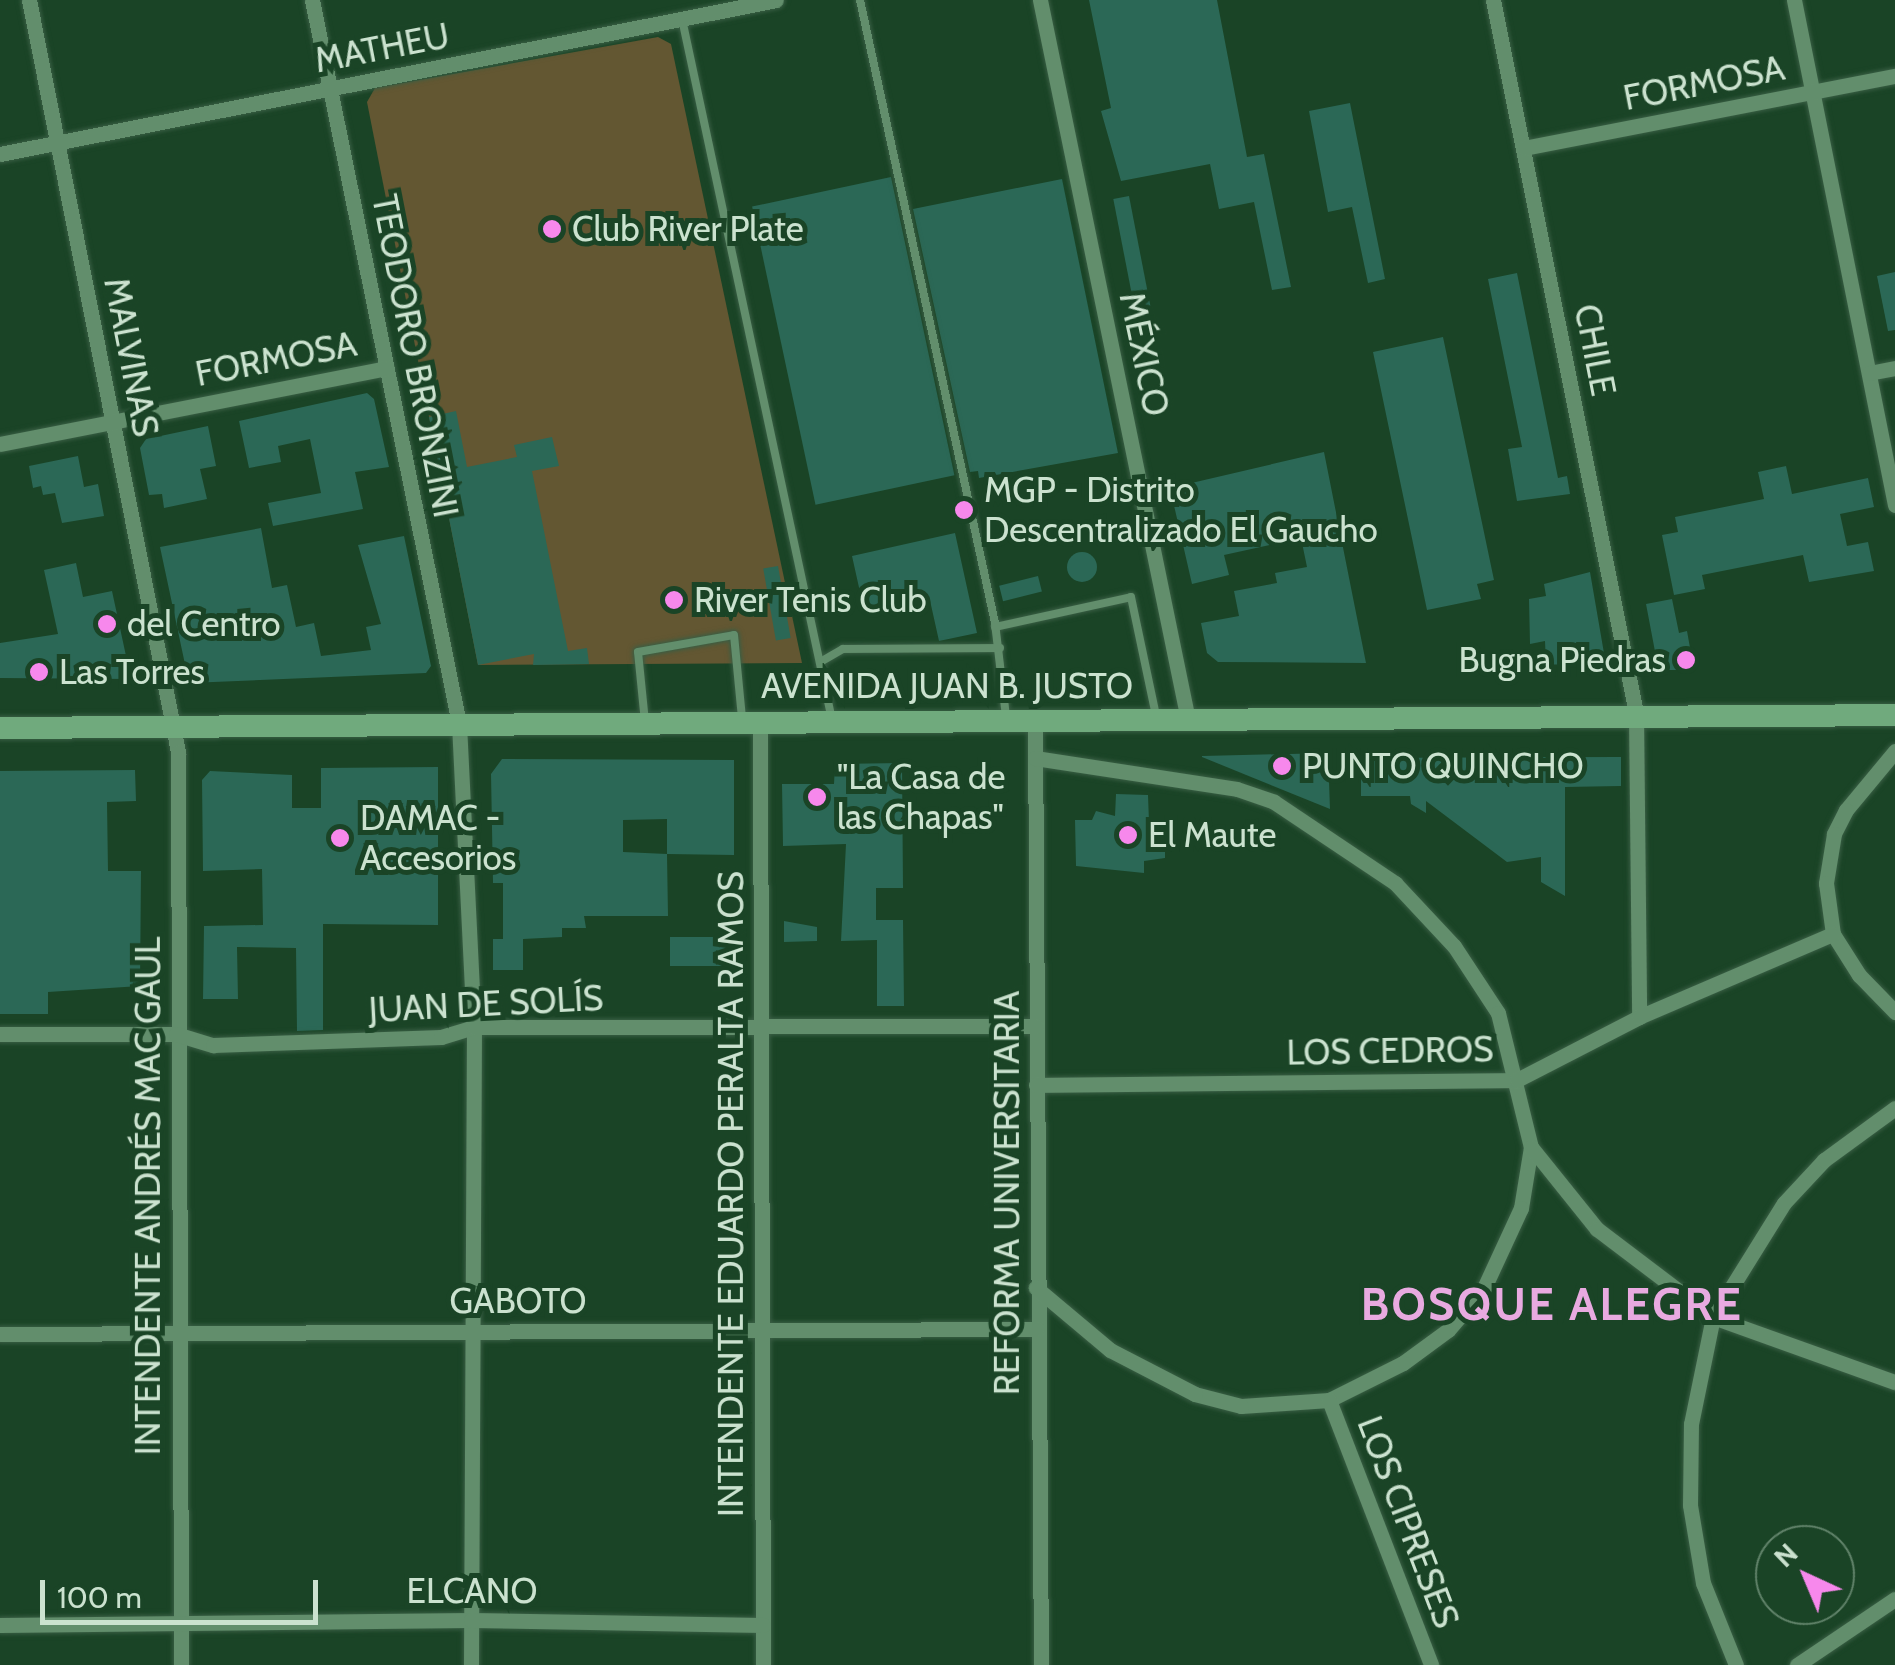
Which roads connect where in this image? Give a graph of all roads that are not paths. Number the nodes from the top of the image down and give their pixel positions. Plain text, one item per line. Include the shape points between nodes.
1 (28, 0) edge
2 (312, 0) edge
3 (776, 0) edge
4 (860, 0) edge
5 (1040, 0) edge
6 (1493, 0) edge
7 (1794, 0) edge
8 (731, 4) edge
9 (682, 19) junction
10 (1895, 76) edge
11 (330, 88) junction
12 (1813, 92) junction
13 (58, 142) junction
14 (1524, 148) junction
15 (0, 154) edge
16 (387, 368) junction
17 (1895, 368) edge
18 (1869, 373) junction
19 (113, 422) junction
20 (0, 444) edge
21 (1895, 505) edge
22 (996, 627) junction
23 (1000, 648) junction
24 (822, 661) junction
25 (1636, 713) junction
26 (1895, 716) edge
27 (832, 720) junction
28 (1156, 720) junction
29 (1188, 720) junction
30 (1007, 721) junction
31 (1035, 721) junction
32 (645, 722) junction
33 (751, 722) junction
34 (458, 724) junction
35 (173, 726) junction
36 (0, 728) edge
37 (1895, 751) edge
38 (1035, 758) junction
39 (1833, 934) junction
40 (1895, 1012) edge
41 (1640, 1017) junction
42 (1036, 1026) junction
43 (474, 1027) junction
44 (760, 1028) junction
45 (0, 1034) edge
46 (176, 1034) junction
47 (1516, 1080) junction
48 (1036, 1085) junction
49 (1895, 1108) edge
50 (1532, 1148) junction
51 (1036, 1288) junction
52 (1713, 1317) junction
53 (762, 1328) junction
54 (1037, 1329) junction
55 (177, 1331) junction
56 (470, 1332) junction
57 (0, 1334) edge
58 (1895, 1382) edge
59 (1329, 1400) junction
60 (1895, 1599) edge
61 (471, 1620) junction
62 (180, 1622) junction
63 (0, 1625) edge
64 (763, 1625) junction
65 (181, 1665) edge
66 (472, 1665) edge
67 (763, 1665) edge
68 (1041, 1665) edge
69 (1432, 1665) edge
70 (1736, 1665) edge
71 (1797, 1665) edge

1 - 13 street, MALVINAS
2 - 11 street, TEODORO BRONZINI
3 - 8 street, MATHEU
4 - 22 lane
5 - 29 street, MÉXICO
6 - 14 street, CHILE
7 - 12 street
8 - 9 street, MATHEU
9 - 11 street, MATHEU
9 - 24 lane
10 - 12 street, FORMOSA
11 - 13 street, MATHEU
11 - 16 street, TEODORO BRONZINI
12 - 14 street, FORMOSA
12 - 18 street
13 - 15 street, MATHEU
13 - 19 street, MALVINAS
14 - 25 street, CHILE
16 - 19 street, FORMOSA
16 - 34 street, TEODORO BRONZINI
17 - 18 street
18 - 21 street
19 - 20 street, FORMOSA
19 - 35 street, MALVINAS
22 - 23 lane
22 - 28 lane via 1132,597
23 - 24 lane via 843,648
23 - 30 lane
24 - 27 lane
25 - 26 main road, AVENIDA JUAN B. JUSTO
25 - 29 main road, AVENIDA JUAN B. JUSTO
25 - 41 street, CHILE
27 - 30 main road, AVENIDA JUAN B. JUSTO
27 - 33 main road, AVENIDA JUAN B. JUSTO
28 - 29 main road, AVENIDA JUAN B. JUSTO
28 - 31 main road, AVENIDA JUAN B. JUSTO
30 - 31 main road, AVENIDA JUAN B. JUSTO
31 - 38 street, REFORMA UNIVERSITARIA
32 - 33 main road, AVENIDA JUAN B. JUSTO
32 - 33 lane via 638,652 734,635
32 - 34 main road, AVENIDA JUAN B. JUSTO
33 - 44 street, INTENDENTE EDUARDO PERALTA RAMOS
34 - 35 main road, AVENIDA JUAN B. JUSTO
34 - 43 street, TEODORO BRONZINI
35 - 36 main road, AVENIDA JUAN B. JUSTO
35 - 46 street, INTENDENTE ANDRÉS MAC GAUL
37 - 39 street via 1863,784 1834,834 1826,882
38 - 42 street, REFORMA UNIVERSITARIA
38 - 47 street via 1238,790 1274,802 1362,858 1429,918 1479,978 1498,1013
39 - 40 street via 1867,986
39 - 41 street, LOS CEDROS
41 - 47 street, LOS CEDROS
42 - 44 street, JUAN DE SOLÍS
42 - 48 street, REFORMA UNIVERSITARIA
43 - 44 street, JUAN DE SOLÍS
43 - 46 street, JUAN DE SOLÍS via 441,1037 213,1044
43 - 56 street, TEODORO BRONZINI
44 - 53 street, INTENDENTE EDUARDO PERALTA RAMOS
45 - 46 street, JUAN DE SOLÍS
46 - 55 street, INTENDENTE ANDRÉS MAC GAUL
47 - 48 street, LOS CEDROS
47 - 50 street
48 - 51 street, REFORMA UNIVERSITARIA
49 - 52 street via 1824,1160 1784,1204
50 - 52 street via 1597,1229
50 - 59 street via 1520,1208 1484,1288 1448,1330 1403,1363
51 - 54 street, REFORMA UNIVERSITARIA
51 - 59 street via 1110,1350 1195,1394 1241,1406
52 - 58 street
52 - 70 street via 1691,1424 1690,1505 1703,1583
53 - 54 street, GABOTO
53 - 56 street, GABOTO
53 - 64 street, INTENDENTE EDUARDO PERALTA RAMOS
54 - 68 street, REFORMA UNIVERSITARIA
55 - 56 street, GABOTO
55 - 57 street, GABOTO
55 - 62 street, INTENDENTE ANDRÉS MAC GAUL
56 - 61 street, TEODORO BRONZINI
59 - 69 street, LOS CIPRESES
60 - 71 street
61 - 62 street, ELCANO
61 - 64 street, ELCANO
61 - 66 street, TEODORO BRONZINI
62 - 63 street, ELCANO
62 - 65 street, INTENDENTE ANDRÉS MAC GAUL
64 - 67 street, INTENDENTE EDUARDO PERALTA RAMOS

